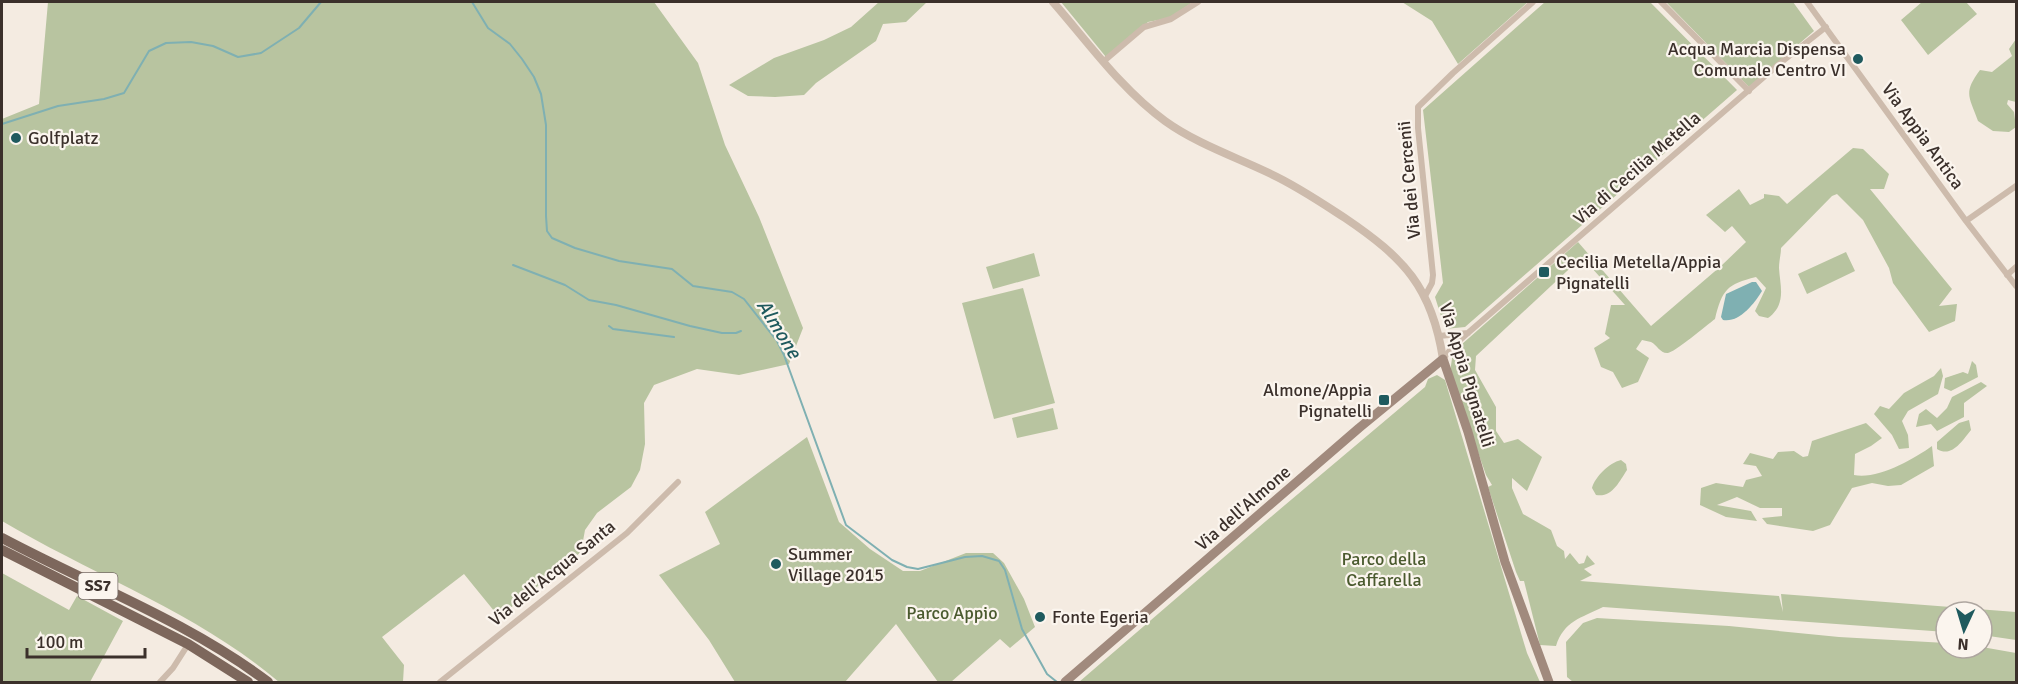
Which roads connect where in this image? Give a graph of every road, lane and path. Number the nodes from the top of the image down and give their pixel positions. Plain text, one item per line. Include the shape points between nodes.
1 (1053, 2) edge
2 (1198, 2) edge
3 (1533, 2) edge
4 (1661, 2) edge
5 (1807, 2) edge
6 (1826, 27) junction
7 (1104, 61) junction
8 (1749, 91) junction
9 (2016, 186) edge
10 (1966, 221) junction
11 (2016, 267) edge
12 (2007, 274) junction
13 (2016, 286) edge
14 (1425, 296) junction
15 (1468, 333) junction
16 (1439, 336) junction
17 (1443, 359) junction
18 (678, 482) dead end
19 (2, 538) edge
20 (2, 550) edge
21 (191, 639) junction
22 (160, 682) edge
23 (248, 682) edge
24 (268, 682) edge
25 (440, 682) edge
26 (1066, 682) edge
27 (1549, 682) edge

1 - 7 street, Via Appia Pignatelli
2 - 7 street via 1171,19 1144,27
3 - 14 street, Via dei Cercenii via 1418,107 1433,275
4 - 8 street
5 - 6 street, Via Appia Antica
6 - 8 street, Via di Cecilia Metella
6 - 10 street, Via Appia Antica
7 - 14 street, Via Appia Pignatelli via 1167,123 1273,175 1381,243 1402,263
8 - 15 street, Via di Cecilia Metella
9 - 10 street
10 - 12 street, Via Appia Antica
11 - 12 street
12 - 13 street, Via Appia Antica
14 - 16 street, Via Appia Pignatelli
15 - 16 street
15 - 17 street, Via di Cecilia Metella
16 - 17 street, Via Appia Pignatelli
17 - 26 main road, Via dell'Almone
17 - 27 main road, Via Appia Pignatelli via 1505,562
18 - 25 street, Via dell'Acqua Santa via 627,533
19 - 21 main road, SS7
20 - 21 main road, SS7
21 - 22 street
21 - 23 main road, SS7
21 - 24 main road, SS7 via 231,656

